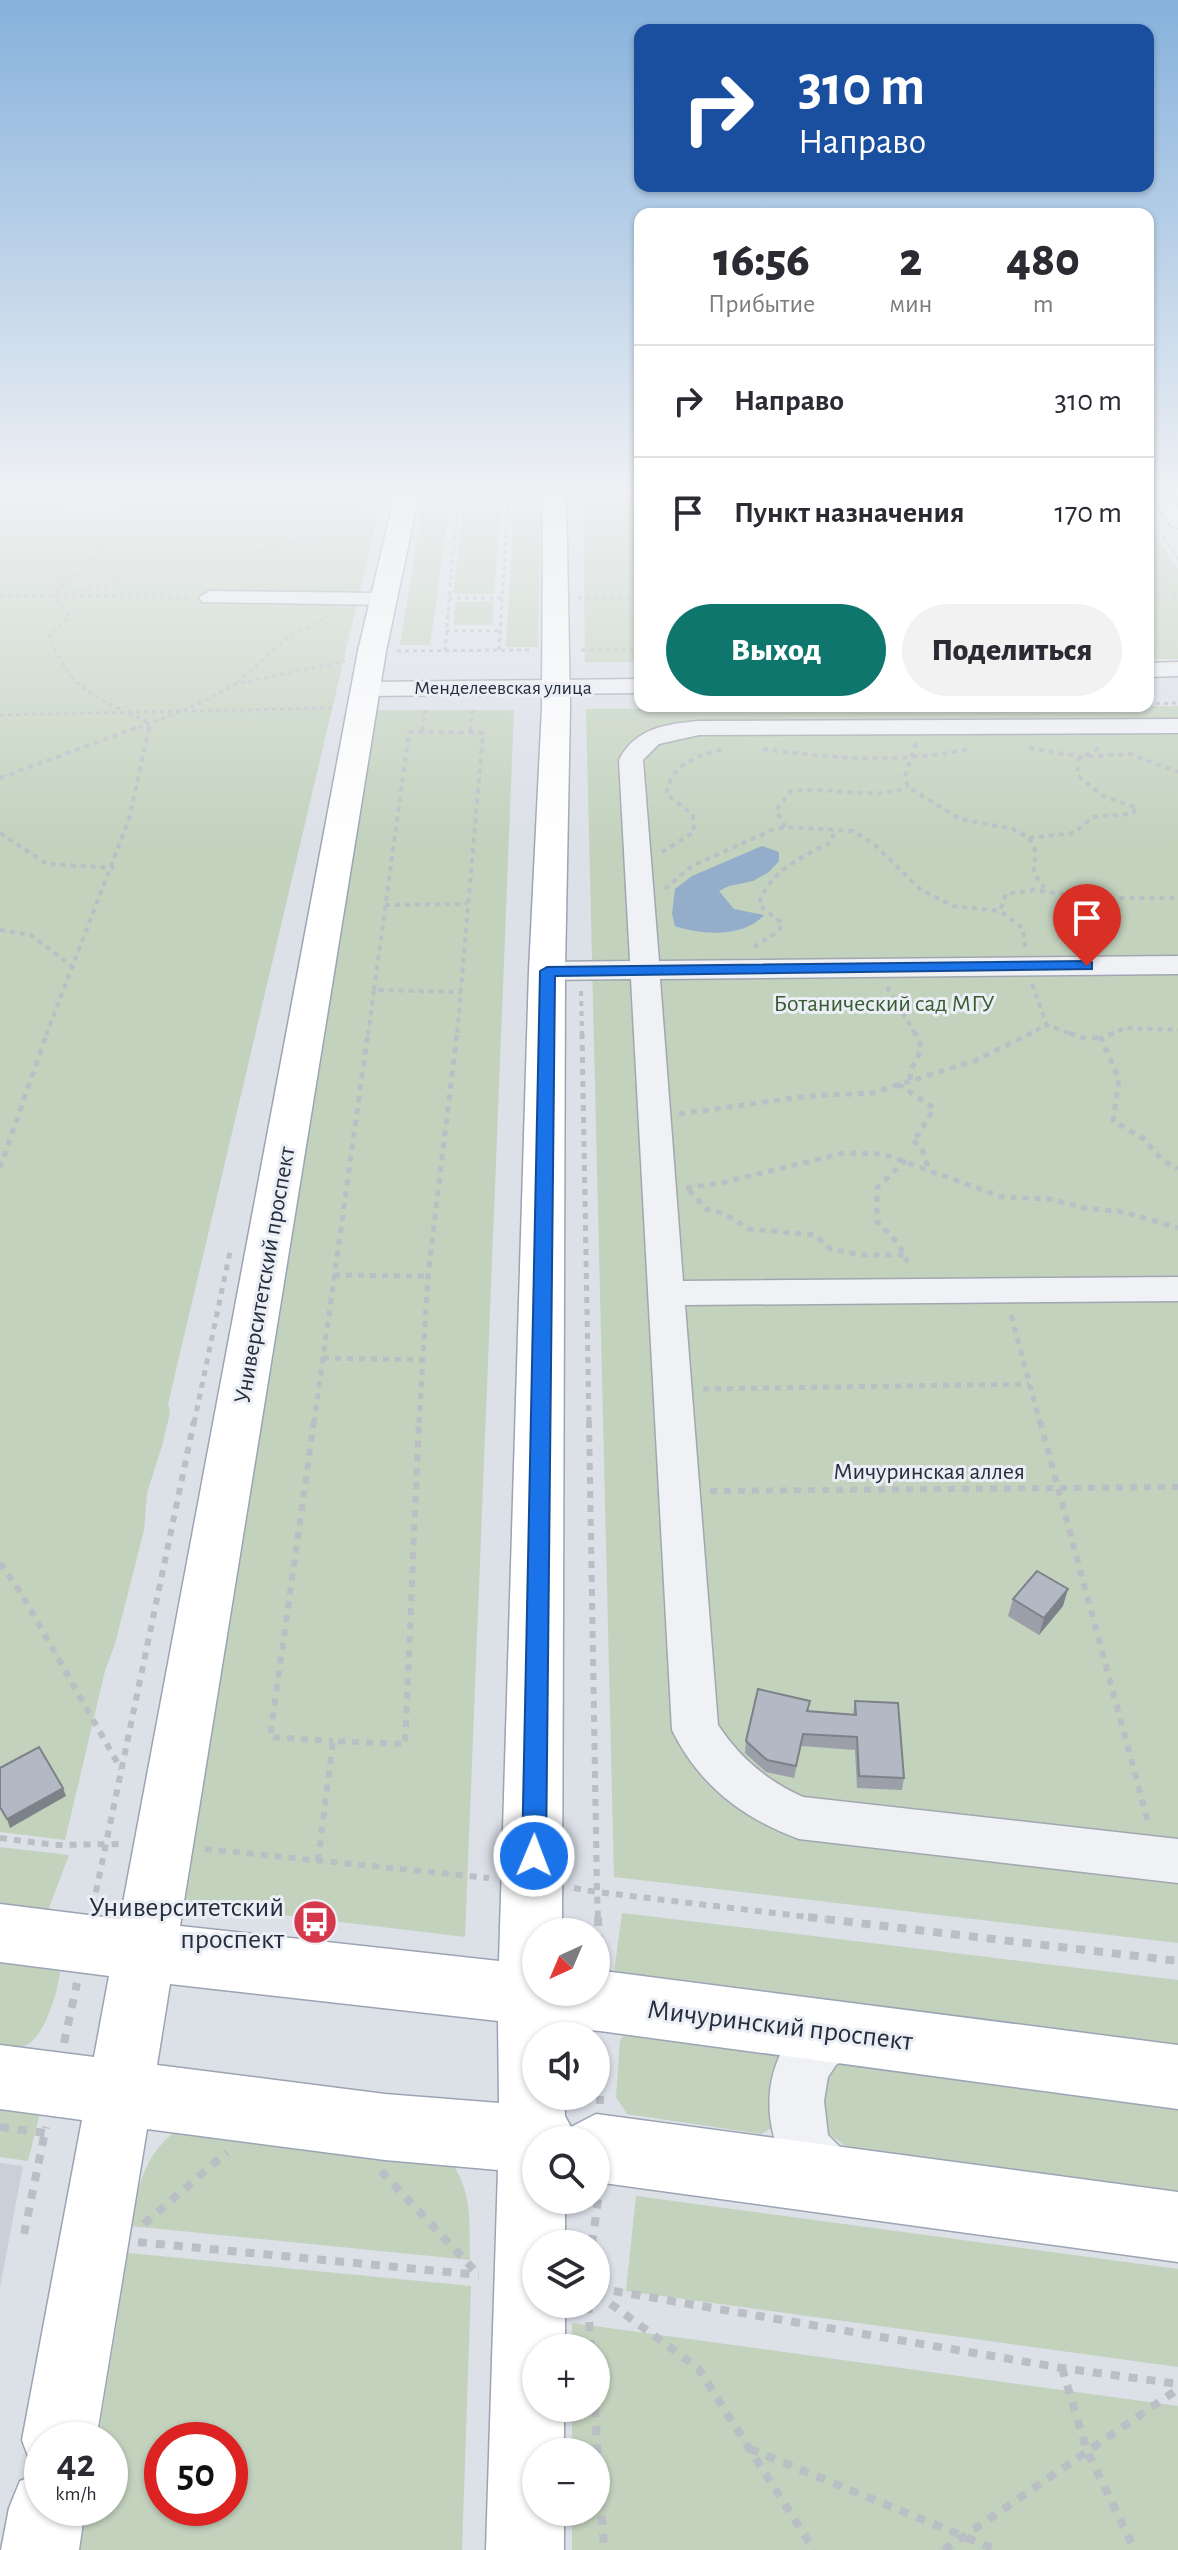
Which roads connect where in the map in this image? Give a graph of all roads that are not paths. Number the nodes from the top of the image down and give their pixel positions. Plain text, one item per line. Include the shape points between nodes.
1 (373, 609) edge
2 (556, 609) edge
3 (1178, 669) edge
4 (1154, 670) edge
5 (562, 671) junction
6 (634, 673) edge
7 (361, 676) junction
8 (1178, 683) edge
9 (1154, 684) edge
10 (634, 685) edge
11 (1178, 726) edge
12 (1178, 965) edge
13 (645, 969) junction
14 (564, 970) junction
15 (1178, 1289) edge
16 (666, 1293) junction
17 (1168, 1860) edge
18 (533, 1918) edge
19 (0, 1933) edge
20 (145, 1950) junction
21 (522, 1994) edge
22 (610, 2002) edge
23 (532, 2006) edge
24 (841, 2032) junction
25 (0, 2077) edge
26 (1178, 2077) edge
27 (118, 2093) junction
28 (554, 2126) edge
29 (522, 2139) edge
30 (610, 2149) edge
31 (830, 2177) junction
32 (551, 2214) edge
33 (1178, 2227) edge
34 (62, 2422) edge
35 (44, 2526) edge
36 (40, 2550) edge
37 (525, 2550) edge

1 - 7 main road, Университетский проспект
2 - 5 main road
3 - 4 street
5 - 6 street, Менделеевская улица
5 - 7 street, Менделеевская улица
5 - 10 street, Менделеевская улица
5 - 14 main road
7 - 20 main road, Университетский проспект
8 - 9 street
11 - 13 street via 915,741 699,728 655,735 631,760
12 - 13 street
13 - 14 street
13 - 16 street via 654,1116 673,1186
14 - 18 main road
15 - 16 street
16 - 17 street via 695,1730 729,1778 799,1818
19 - 20 main road, Мичуринский проспект
20 - 21 main road, Мичуринский проспект
20 - 27 main road, Университетский проспект
22 - 24 main road, Мичуринский проспект
23 - 28 main road
24 - 26 main road, Мичуринский проспект
24 - 31 street via 816,2048 802,2071 796,2102 797,2126 810,2156
25 - 27 main road
27 - 29 main road
27 - 34 main road, Университетский проспект
30 - 31 main road
31 - 33 main road
32 - 37 main road
35 - 36 main road

